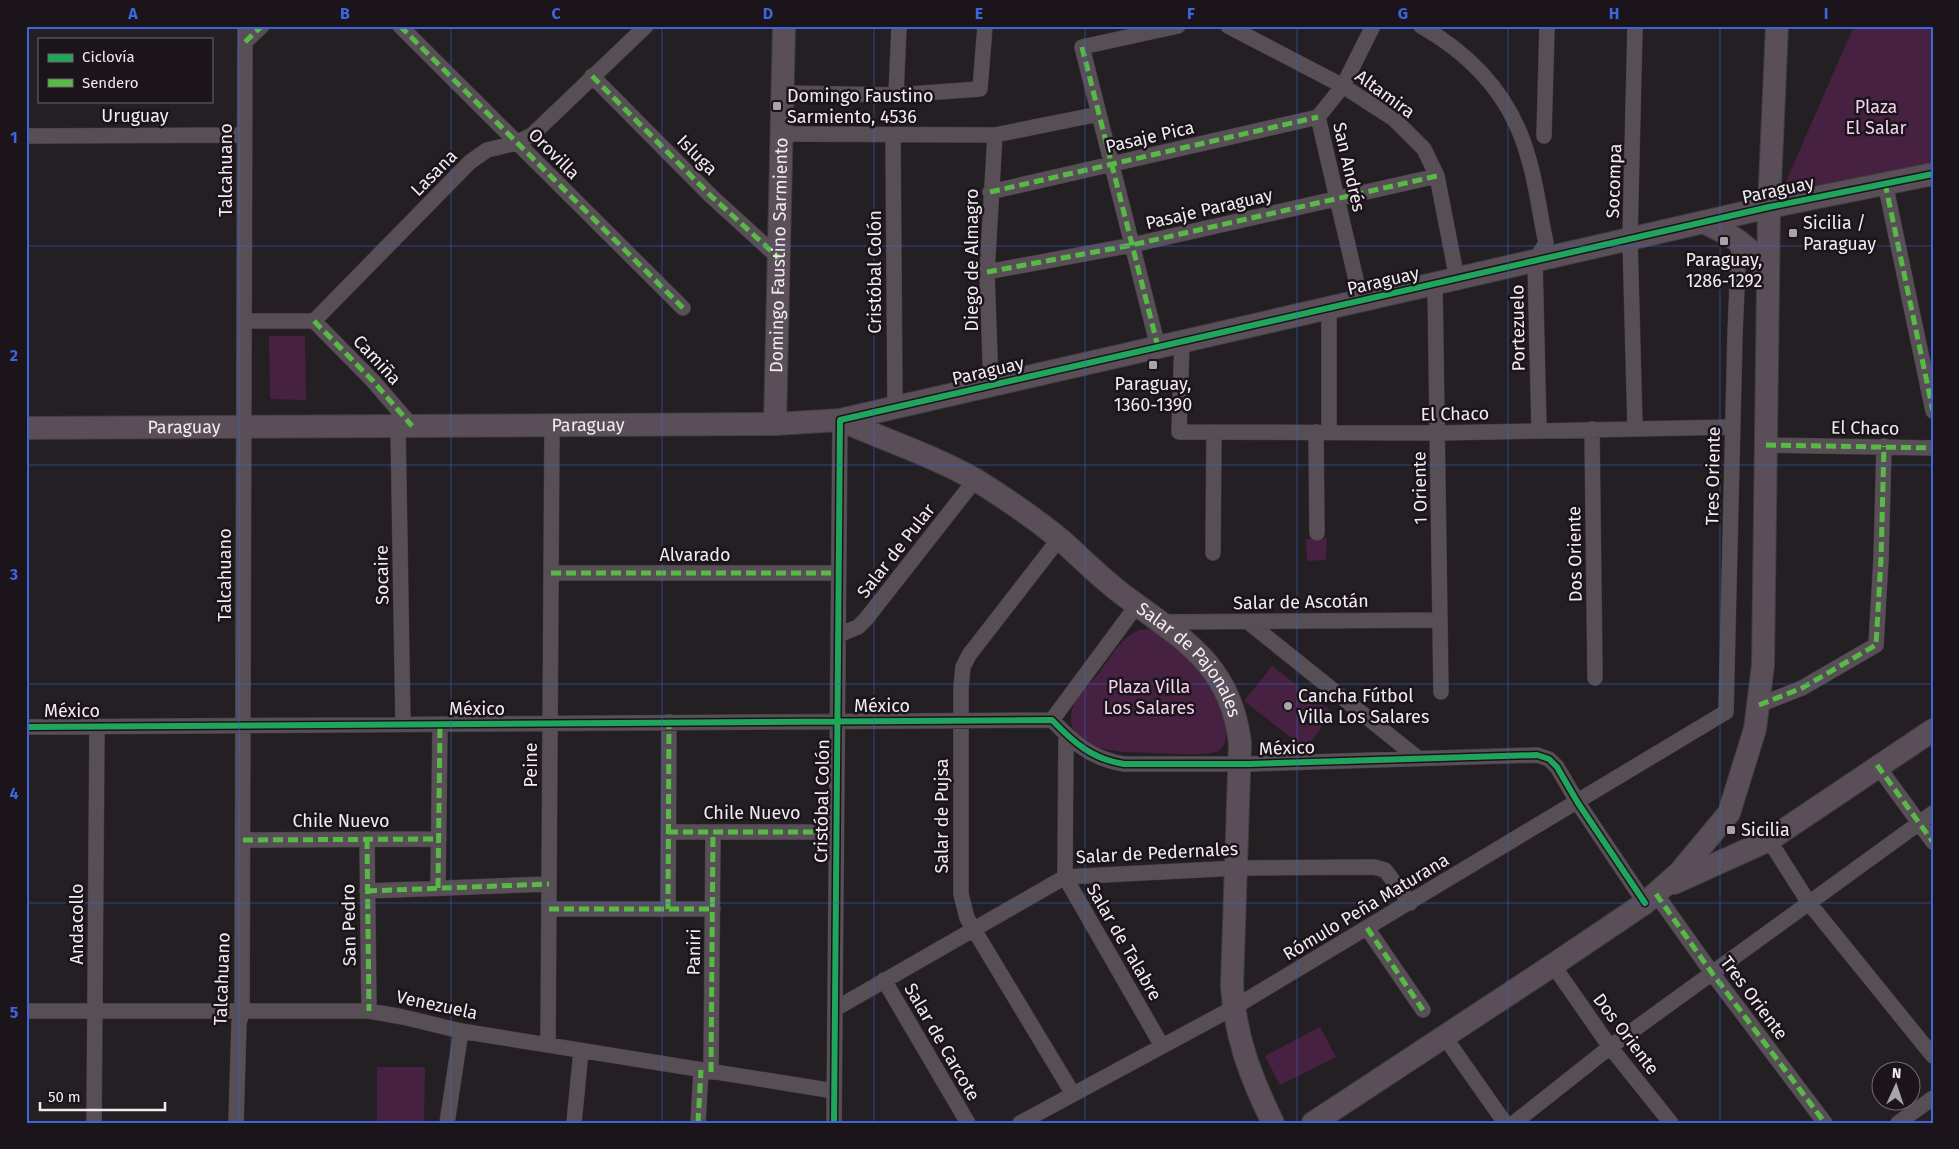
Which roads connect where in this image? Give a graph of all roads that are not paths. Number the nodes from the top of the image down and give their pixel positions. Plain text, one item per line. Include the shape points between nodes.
1 (245, 26) edge
2 (262, 26) edge
3 (400, 26) edge
4 (646, 26) edge
5 (784, 26) edge
6 (899, 26) edge
7 (985, 26) edge
8 (1178, 26) edge
9 (1228, 26) edge
10 (1373, 26) edge
11 (1421, 26) edge
12 (1547, 26) edge
13 (1636, 26) edge
14 (1777, 26) edge
15 (245, 42) junction
16 (592, 76) junction
17 (1343, 86) junction
18 (783, 93) junction
19 (896, 95) junction
20 (1099, 114) junction
21 (1318, 117) junction
22 (782, 134) junction
23 (244, 135) junction
24 (893, 135) junction
25 (995, 135) junction
26 (26, 136) edge
27 (1544, 136) dead end
28 (516, 143) junction
29 (1112, 166) junction
30 (1933, 174) edge
31 (1438, 176) junction
32 (1885, 183) junction
33 (990, 192) junction
34 (1337, 199) junction
35 (1769, 207) junction
36 (1703, 222) junction
37 (1630, 239) junction
38 (1739, 240) junction
39 (1132, 246) junction
40 (779, 258) junction
41 (1535, 261) junction
42 (987, 272) junction
43 (1767, 275) junction
44 (1457, 279) junction
45 (1435, 284) junction
46 (1361, 301) junction
47 (683, 308) dead end
48 (1329, 308) junction
49 (244, 321) junction
50 (314, 321) junction
51 (1182, 342) junction
52 (1158, 347) junction
53 (992, 386) junction
54 (895, 408) junction
55 (1933, 411) edge
56 (840, 420) junction
57 (775, 424) junction
58 (552, 425) junction
59 (405, 426) junction
60 (244, 427) junction
61 (1635, 427) junction
62 (1733, 427) junction
63 (26, 428) edge
64 (1592, 429) junction
65 (1539, 430) junction
66 (1214, 432) junction
67 (1323, 432) junction
68 (1438, 433) junction
69 (1766, 445) junction
70 (1884, 446) junction
71 (1933, 448) edge
72 (974, 480) junction
73 (1317, 533) dead end
74 (1059, 539) junction
75 (1213, 552) dead end
76 (551, 573) junction
77 (839, 573) junction
78 (1137, 606) junction
79 (1440, 620) junction
80 (1162, 622) junction
81 (1248, 622) junction
82 (838, 635) junction
83 (1595, 678) dead end
84 (1440, 692) dead end
85 (1759, 705) junction
86 (1726, 712) joint
87 (961, 720) junction
88 (1052, 720) junction
89 (838, 721) junction
90 (669, 722) junction
91 (550, 723) junction
92 (403, 724) junction
93 (440, 724) junction
94 (243, 725) junction
95 (97, 726) junction
96 (26, 727) edge
97 (1933, 730) edge
98 (1066, 734) junction
99 (1419, 759) junction
100 (1241, 764) junction
101 (1877, 765) junction
102 (1578, 803) junction
103 (1933, 813) edge
104 (1918, 824) junction
105 (668, 832) junction
106 (713, 832) junction
107 (836, 832) junction
108 (367, 839) junction
109 (439, 839) junction
110 (243, 840) junction
111 (1769, 840) junction
112 (1933, 842) edge
113 (1238, 868) junction
114 (1065, 877) junction
115 (549, 884) junction
116 (438, 888) junction
117 (367, 891) junction
118 (1656, 894) junction
119 (1410, 903) junction
120 (1808, 903) junction
121 (549, 909) junction
122 (668, 909) junction
123 (713, 909) junction
124 (1367, 928) junction
125 (973, 929) junction
126 (1554, 966) junction
127 (1712, 973) junction
128 (884, 980) junction
129 (835, 1008) junction
130 (1233, 1008) junction
131 (1423, 1010) dead end
132 (26, 1011) edge
133 (96, 1011) junction
134 (369, 1011) junction
135 (242, 1012) junction
136 (461, 1031) junction
137 (1444, 1036) junction
138 (548, 1045) junction
139 (1162, 1046) junction
140 (1610, 1047) junction
141 (581, 1051) junction
142 (1933, 1056) edge
143 (706, 1071) junction
144 (834, 1091) junction
145 (1073, 1094) junction
146 (1933, 1098) edge
147 (94, 1123) edge
148 (236, 1123) edge
149 (447, 1123) edge
150 (574, 1123) edge
151 (698, 1123) edge
152 (834, 1123) edge
153 (968, 1123) edge
154 (1020, 1123) edge
155 (1273, 1123) edge
156 (1313, 1123) edge
157 (1505, 1123) edge
158 (1514, 1123) edge
159 (1671, 1123) edge
160 (1825, 1123) edge
161 (1898, 1123) edge

1 - 15 street, Talcahuano
2 - 15 street
3 - 28 street, Orovilla
4 - 16 street, Lasana
5 - 18 main road, Domingo Faustino Sarmiento
6 - 19 street
7 - 19 street via 980,89
8 - 20 street via 1082,47
9 - 17 street, Altamira
10 - 17 street, San Andrés
11 - 41 street, Portezuelo via 1450,42 1466,56 1507,106 1524,142 1546,243
12 - 27 street
13 - 37 street, Socompa
14 - 35 main road
15 - 23 street, Talcahuano
16 - 28 street, Lasana via 532,135
16 - 40 street, Isluga via 711,196
17 - 21 street, San Andrés
17 - 31 street, Altamira via 1394,119 1424,149
18 - 19 street
18 - 22 main road, Domingo Faustino Sarmiento
20 - 25 street, Pasaje Pica
20 - 29 street
21 - 29 street, Pasaje Pica
21 - 34 street, San Andrés
22 - 24 street, Pasaje Pica
22 - 40 main road, Domingo Faustino Sarmiento
23 - 26 street, Uruguay
23 - 49 street, Talcahuano
24 - 25 street, Pasaje Pica
24 - 54 street, Cristóbal Colón
25 - 33 street, Diego de Almagro
28 - 47 street, Orovilla
28 - 50 street, Lasana via 487,150 470,162
29 - 33 street, Pasaje Pica
29 - 39 street
30 - 32 main road, Paraguay
31 - 34 street, Pasaje Paraguay
31 - 44 street, Altamira
32 - 35 main road, Paraguay
32 - 55 street
33 - 42 street, Diego de Almagro
34 - 39 street, Pasaje Paraguay
34 - 46 street, San Andrés
35 - 36 main road, Paraguay
35 - 43 main road
36 - 37 main road, Paraguay
36 - 38 main road
37 - 41 main road, Paraguay
37 - 61 street, Socompa
38 - 43 main road via 1758,257
38 - 62 street, Tres Oriente
39 - 42 street, Pasaje Paraguay
39 - 52 street
40 - 57 main road, Domingo Faustino Sarmiento
41 - 44 main road, Paraguay
41 - 65 street, Portezuelo
42 - 53 street, Diego de Almagro
43 - 69 main road
44 - 45 main road, Paraguay
45 - 46 main road, Paraguay
45 - 68 street, 1 Oriente
46 - 48 main road, Paraguay
48 - 51 main road, Paraguay
48 - 67 street
49 - 50 street
49 - 60 street, Talcahuano
50 - 59 street, Camiña via 373,381
51 - 52 main road, Paraguay
51 - 66 street, El Chaco via 1179,432
52 - 53 main road, Paraguay
53 - 54 main road, Paraguay
54 - 56 main road, Paraguay
56 - 57 main road, Paraguay
56 - 72 main road, Salar de Pajonales
56 - 77 street, Cristóbal Colón
57 - 58 main road, Paraguay
58 - 59 main road, Paraguay
58 - 76 street, Peine
59 - 60 main road, Paraguay
59 - 92 street, Socaire
60 - 63 main road, Paraguay
60 - 94 street, Talcahuano
61 - 62 street, El Chaco
61 - 64 street, El Chaco
62 - 86 street, Tres Oriente
64 - 65 street, El Chaco
64 - 83 street, Dos Oriente
65 - 68 street, El Chaco
66 - 67 street, El Chaco
66 - 75 street
67 - 68 street, El Chaco
67 - 73 street
68 - 79 street, 1 Oriente
69 - 70 street, El Chaco
69 - 85 main road via 1764,617
70 - 71 street, El Chaco
70 - 85 street via 1876,645 1802,688
72 - 74 main road, Salar de Pajonales
72 - 82 street, Salar de Pular via 866,620
74 - 78 main road, Salar de Pajonales
74 - 87 street, Salar de Pujsa via 965,662
76 - 77 street, Alvarado
76 - 91 street, Peine
77 - 82 street, Cristóbal Colón
78 - 80 main road, Salar de Pajonales
78 - 88 street
79 - 81 street, Salar de Ascotán
79 - 84 street, 1 Oriente
80 - 81 street, Salar de Ascotán
80 - 100 main road, Salar de Pajonales via 1198,652 1226,691 1237,723
81 - 99 street
82 - 89 street, Cristóbal Colón
85 - 118 main road via 1750,747 1729,813
86 - 102 street, Rómulo Peña Maturana
87 - 88 street, México
87 - 89 street, México
87 - 125 street, Salar de Pujsa via 961,894
88 - 98 street, México
89 - 90 street, México
89 - 107 street, Cristóbal Colón
90 - 91 street, México
90 - 105 street, Paniri
91 - 93 street, México
91 - 115 street, Peine
92 - 93 street, México
92 - 94 street, México
93 - 109 street
94 - 95 street, México
94 - 110 street, Talcahuano
95 - 96 street, México
95 - 133 street, Andacollo
97 - 101 main road
98 - 100 street, México via 1096,757 1124,764
98 - 114 street, Salar de Talabre
99 - 100 street, México
99 - 102 street, México via 1544,756 1557,767
100 - 113 main road, Salar de Pajonales
101 - 104 street
101 - 111 main road
102 - 118 street, México
102 - 119 street, Rómulo Peña Maturana
103 - 104 street
104 - 112 street
104 - 120 street
105 - 106 street, Chile Nuevo
105 - 122 street, Paniri
106 - 107 street, Chile Nuevo
106 - 123 street, Paniri
107 - 129 street, Cristóbal Colón
108 - 109 street, Chile Nuevo
108 - 110 street, Chile Nuevo
108 - 117 street, San Pedro
109 - 116 street
110 - 135 street, Talcahuano
111 - 118 main road
111 - 120 street
113 - 114 street, Salar de Pedernales
113 - 119 street, Salar de Pedernales via 1380,867
113 - 130 main road, Salar de Pajonales
114 - 125 street, Salar de Pedernales
114 - 139 street, Salar de Talabre
115 - 116 street
115 - 121 street, Peine
116 - 117 street
117 - 134 street, San Pedro
118 - 126 main road
118 - 127 street, Tres Oriente
119 - 124 street, Rómulo Peña Maturana
120 - 127 street
120 - 142 street
121 - 122 street
121 - 138 street, Peine
122 - 123 street
123 - 143 street, Paniri
124 - 130 street, Rómulo Peña Maturana
124 - 131 street
125 - 128 street, Salar de Pedernales
125 - 145 street, Salar de Pujsa
126 - 137 main road
126 - 140 street, Dos Oriente
127 - 140 street
127 - 160 street, Tres Oriente
128 - 129 street, Salar de Pedernales
128 - 153 street, Salar de Carcote
129 - 144 street, Cristóbal Colón
130 - 139 street, Rómulo Peña Maturana
130 - 155 main road, Salar de Pajonales via 1246,1065
132 - 133 street, Venezuela
133 - 135 street, Venezuela
133 - 147 street, Andacollo
134 - 135 street, Venezuela
134 - 136 street, Venezuela
135 - 148 street, Talcahuano
136 - 138 street, Venezuela
136 - 149 street
137 - 156 main road
137 - 157 street
138 - 141 street, Venezuela
139 - 145 street, Rómulo Peña Maturana
140 - 158 street
140 - 159 street, Dos Oriente
141 - 143 street, Venezuela
141 - 150 street
143 - 144 street, Venezuela
143 - 151 street, Paniri
144 - 152 street, Cristóbal Colón
145 - 154 street, Rómulo Peña Maturana
146 - 161 street

